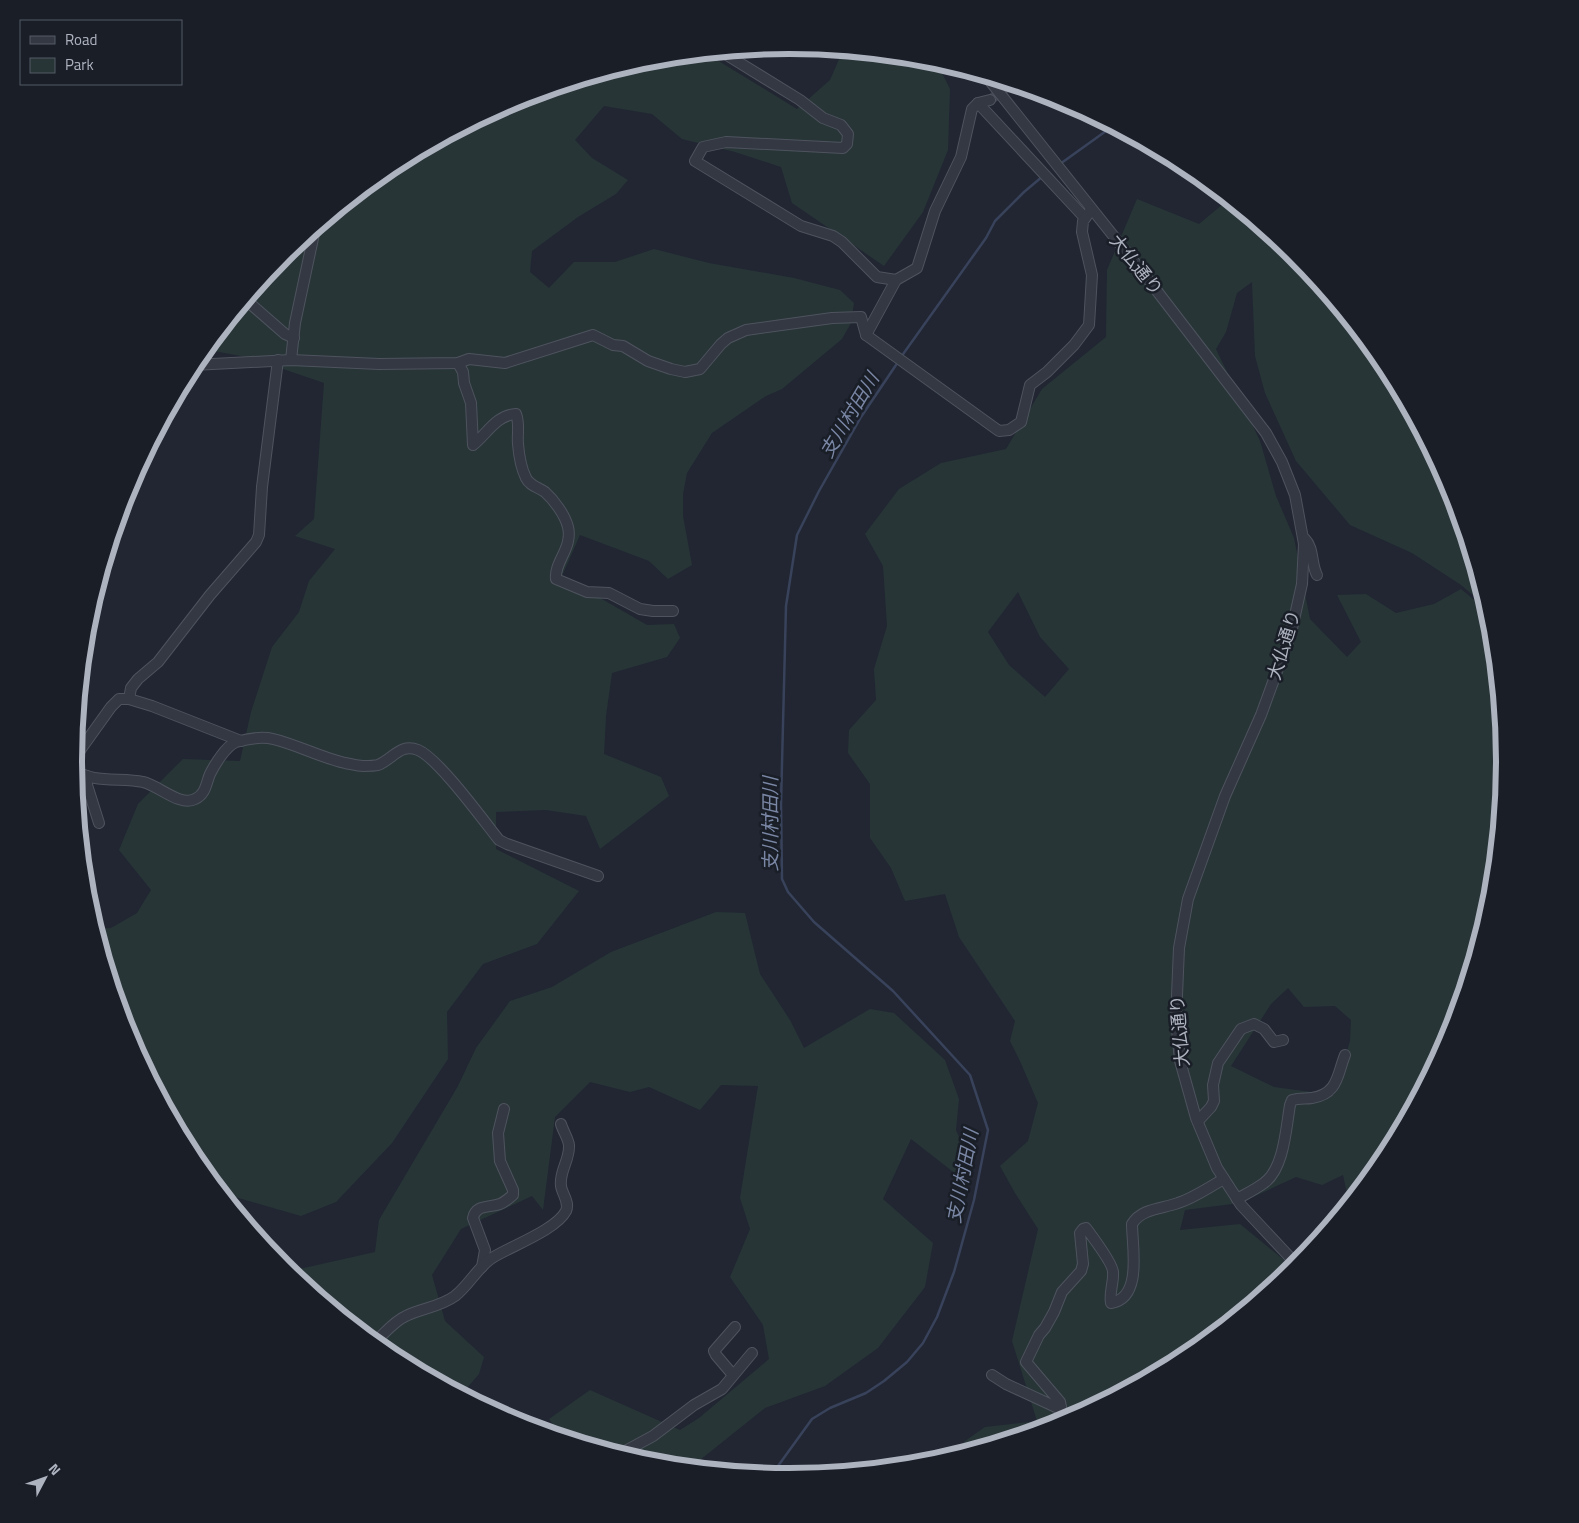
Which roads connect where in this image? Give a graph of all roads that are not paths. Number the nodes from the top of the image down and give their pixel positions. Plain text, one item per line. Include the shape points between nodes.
1 (729, 56) edge
2 (992, 84) edge
3 (990, 100) tunnel mouth
4 (978, 104) junction
5 (1088, 214) junction
6 (313, 239) edge
7 (896, 280) junction
8 (250, 304) edge
9 (866, 335) junction
10 (294, 338) junction
11 (278, 360) junction
12 (292, 360) junction
13 (458, 363) junction
14 (204, 364) edge
15 (1303, 537) junction
16 (1317, 576) dead end
17 (673, 611) dead end
18 (128, 699) junction
19 (242, 741) junction
20 (82, 747) edge
21 (82, 773) edge
22 (87, 776) junction
23 (98, 823) dead end
24 (598, 876) dead end
25 (1283, 1040) dead end
26 (1345, 1055) dead end
27 (504, 1110) dead end
28 (1198, 1121) junction
29 (561, 1124) dead end
30 (1224, 1179) junction
31 (1237, 1199) junction
32 (1292, 1260) edge
33 (482, 1268) junction
34 (735, 1327) dead end
35 (379, 1338) edge
36 (752, 1353) dead end
37 (733, 1375) junction
38 (992, 1375) dead end
39 (627, 1450) edge

1 - 7 street via 823,118 841,125 848,134 847,144 843,148 726,142 703,147 695,161 801,226 833,236 877,277
2 - 5 street, 大仏通り via 1066,177
3 - 4 street
4 - 5 street via 1053,184
4 - 7 street via 972,109 961,158 935,211 917,268
5 - 9 street via 1083,221 1082,232 1092,275 1089,325 1047,372 1030,384 1021,422 1015,427 999,431
5 - 15 street, 大仏通り via 1159,294 1266,433 1295,495
6 - 10 street
7 - 9 street
8 - 10 street
9 - 13 street via 861,317 746,330 728,338 700,369 685,372 648,361 630,349 592,335 505,363 469,359
10 - 12 street
11 - 12 street
11 - 14 street
11 - 18 street via 256,542 210,594 158,662 138,679
12 - 13 street
13 - 17 street via 471,403 473,445 501,418 516,414 518,444 526,478 557,505 567,525 568,542 555,572 556,579 588,592 609,593 640,609
15 - 16 street via 1312,553 1312,567
15 - 28 street, 大仏通り via 1302,584 1291,633 1261,715 1225,796 1188,899 1179,948 1176,998 1180,1061
18 - 19 street
18 - 20 street via 119,699 111,707
19 - 22 street via 228,747 203,793 188,801 144,782
19 - 24 street via 273,738 325,759 361,766 378,765 399,750 419,750 444,772 499,840
21 - 22 street
22 - 23 street
25 - 28 street via 1274,1042 1264,1029 1254,1024 1242,1029 1218,1063 1213,1085 1214,1101
26 - 31 street via 1332,1090 1292,1100 1276,1168 1266,1182
27 - 33 street via 498,1133 500,1161 513,1195 499,1204 481,1207 474,1214 485,1250
28 - 30 street, 大仏通り
29 - 33 street via 569,1142 569,1155 561,1175 566,1210 560,1220 491,1258
30 - 31 street, 大仏通り
30 - 38 street via 1179,1203 1146,1212 1135,1219 1132,1224 1134,1273 1128,1289 1116,1302 1111,1303 1110,1297 1114,1271 1111,1264 1086,1228 1080,1232 1082,1271 1062,1292 1026,1362 1061,1406 1058,1408
31 - 32 street, 大仏通り
33 - 35 street via 456,1295 439,1305 405,1316
34 - 37 street via 714,1351
36 - 37 street
37 - 39 street via 722,1389

